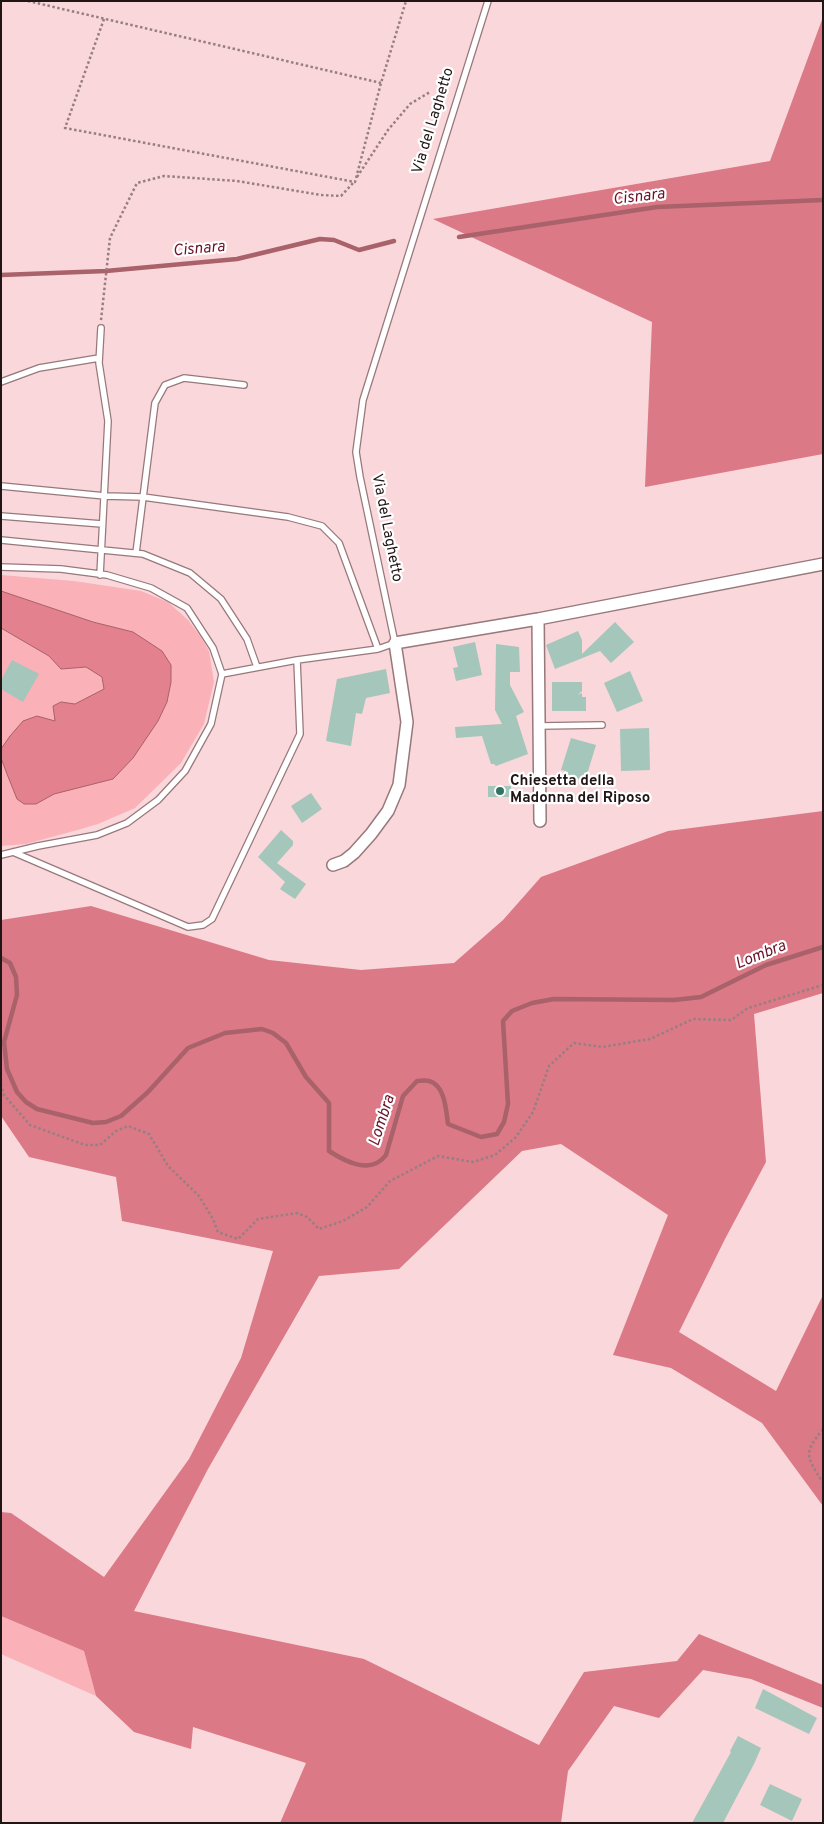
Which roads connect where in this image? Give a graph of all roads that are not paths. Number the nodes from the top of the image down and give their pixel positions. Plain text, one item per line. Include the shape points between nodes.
1 (488, 1) edge
2 (100, 328) road end
3 (99, 358) junction
4 (1, 382) edge
5 (244, 385) dead end
6 (1, 486) edge
7 (105, 496) junction
8 (142, 497) junction
9 (1, 516) edge
10 (102, 524) junction
11 (1, 540) edge
12 (102, 550) junction
13 (136, 553) junction
14 (823, 564) edge
15 (1, 567) edge
16 (100, 574) junction
17 (538, 619) junction
18 (395, 643) junction
19 (378, 649) junction
20 (297, 660) junction
21 (258, 667) junction
22 (222, 674) junction
23 (602, 725) dead end
24 (540, 726) junction
25 (540, 821) dead end
26 (13, 852) junction
27 (1, 855) edge
28 (333, 865) dead end

1 - 18 lane, Via del Laghetto via 363,400 358,428 356,452 360,477
2 - 3 lane
3 - 4 lane via 39,368
3 - 7 lane via 108,421
5 - 8 lane via 184,378 165,385 154,404
6 - 7 lane
7 - 8 lane
7 - 10 lane
8 - 13 lane
8 - 19 lane via 288,516 322,526 339,543
9 - 10 lane
10 - 12 lane
11 - 12 lane
12 - 13 lane
12 - 16 lane
13 - 21 lane via 190,573 221,599 247,639
14 - 17 street
15 - 16 lane
16 - 22 lane via 151,588 188,608 213,648
17 - 18 street
17 - 24 street
18 - 19 lane
18 - 28 street via 407,722 399,785 388,811 371,834 354,853
19 - 20 lane
20 - 21 lane
20 - 26 lane via 300,734 212,919 203,925 188,927
21 - 22 lane
22 - 26 lane via 211,724 185,771 158,800 127,823 97,835
23 - 24 lane
24 - 25 street
26 - 27 lane

